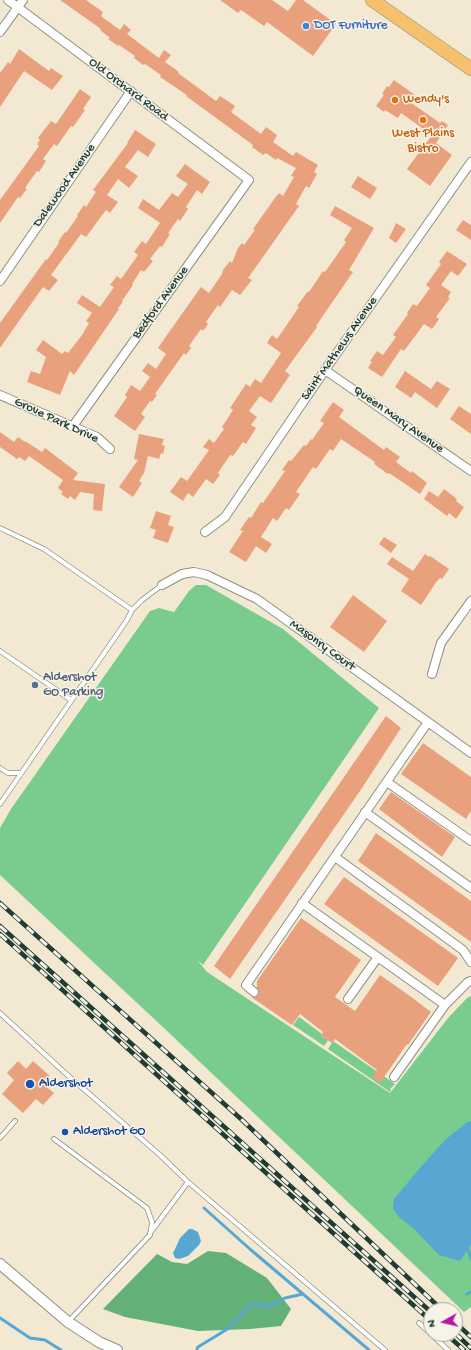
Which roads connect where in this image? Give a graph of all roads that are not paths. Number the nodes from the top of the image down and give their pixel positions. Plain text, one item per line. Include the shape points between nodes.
1 (8, 0) edge
2 (22, 0) edge
3 (372, 0) edge
4 (18, 7) junction
5 (0, 32) edge
6 (471, 69) edge
7 (131, 91) junction
8 (471, 162) edge
9 (249, 180) joint
10 (0, 281) edge
11 (325, 370) junction
12 (0, 395) edge
13 (73, 426) junction
14 (110, 449) dead end
15 (471, 471) edge
16 (0, 528) edge
17 (205, 532) dead end
18 (162, 585) joint
19 (471, 601) edge
20 (132, 610) junction
21 (0, 651) edge
22 (432, 674) dead end
23 (71, 700) junction
24 (428, 722) junction
25 (471, 753) edge
26 (0, 768) edge
27 (21, 774) junction
28 (387, 782) junction
29 (0, 804) edge
30 (366, 812) junction
31 (471, 841) edge
32 (335, 857) junction
33 (471, 888) edge
34 (302, 903) junction
35 (378, 958) junction
36 (471, 962) edge
37 (471, 981) edge
38 (254, 992) dead end
39 (348, 999) dead end
40 (445, 1005) junction
41 (0, 1013) edge
42 (394, 1077) dead end
43 (15, 1121) dead end
44 (0, 1138) edge
45 (54, 1139) dead end
46 (188, 1182) junction
47 (150, 1233) junction
48 (0, 1264) edge
49 (68, 1322) junction
50 (419, 1323) dead end
51 (423, 1327) edge
52 (440, 1342) edge
53 (117, 1350) edge
54 (385, 1350) edge
55 (448, 1350) edge

1 - 4 street, Old Orchard Road
2 - 4 street
3 - 6 main road
4 - 5 street
4 - 7 street, Old Orchard Road
7 - 9 street, Old Orchard Road
7 - 10 street, Dalewood Avenue
8 - 11 street, Saint Mathews Avenue
9 - 13 street, Bedford Avenue
11 - 15 street, Queen Mary Avenue
11 - 17 street, Saint Mathews Avenue via 225,517
12 - 13 street, Grove Park Drive
13 - 14 street, Grove Park Drive via 97,437
16 - 20 lane via 44,549
18 - 20 lane
18 - 24 street, Masonry Court via 182,574 207,574 257,600
19 - 22 street via 441,643
20 - 23 lane
21 - 23 lane
23 - 27 lane
24 - 25 street, Masonry Court
24 - 28 street
26 - 27 lane via 8,773
27 - 29 lane
28 - 30 street
28 - 31 street
30 - 32 street
30 - 33 street
32 - 34 street
32 - 36 street via 463,950
34 - 35 street
34 - 38 street via 246,985
35 - 39 street
35 - 40 street
37 - 40 street
40 - 42 street
41 - 46 lane
43 - 44 lane
45 - 47 lane via 147,1208 152,1222
46 - 47 lane
46 - 54 lane
47 - 49 lane
48 - 49 street
49 - 53 street via 98,1342
50 - 51 lane
52 - 55 lane

